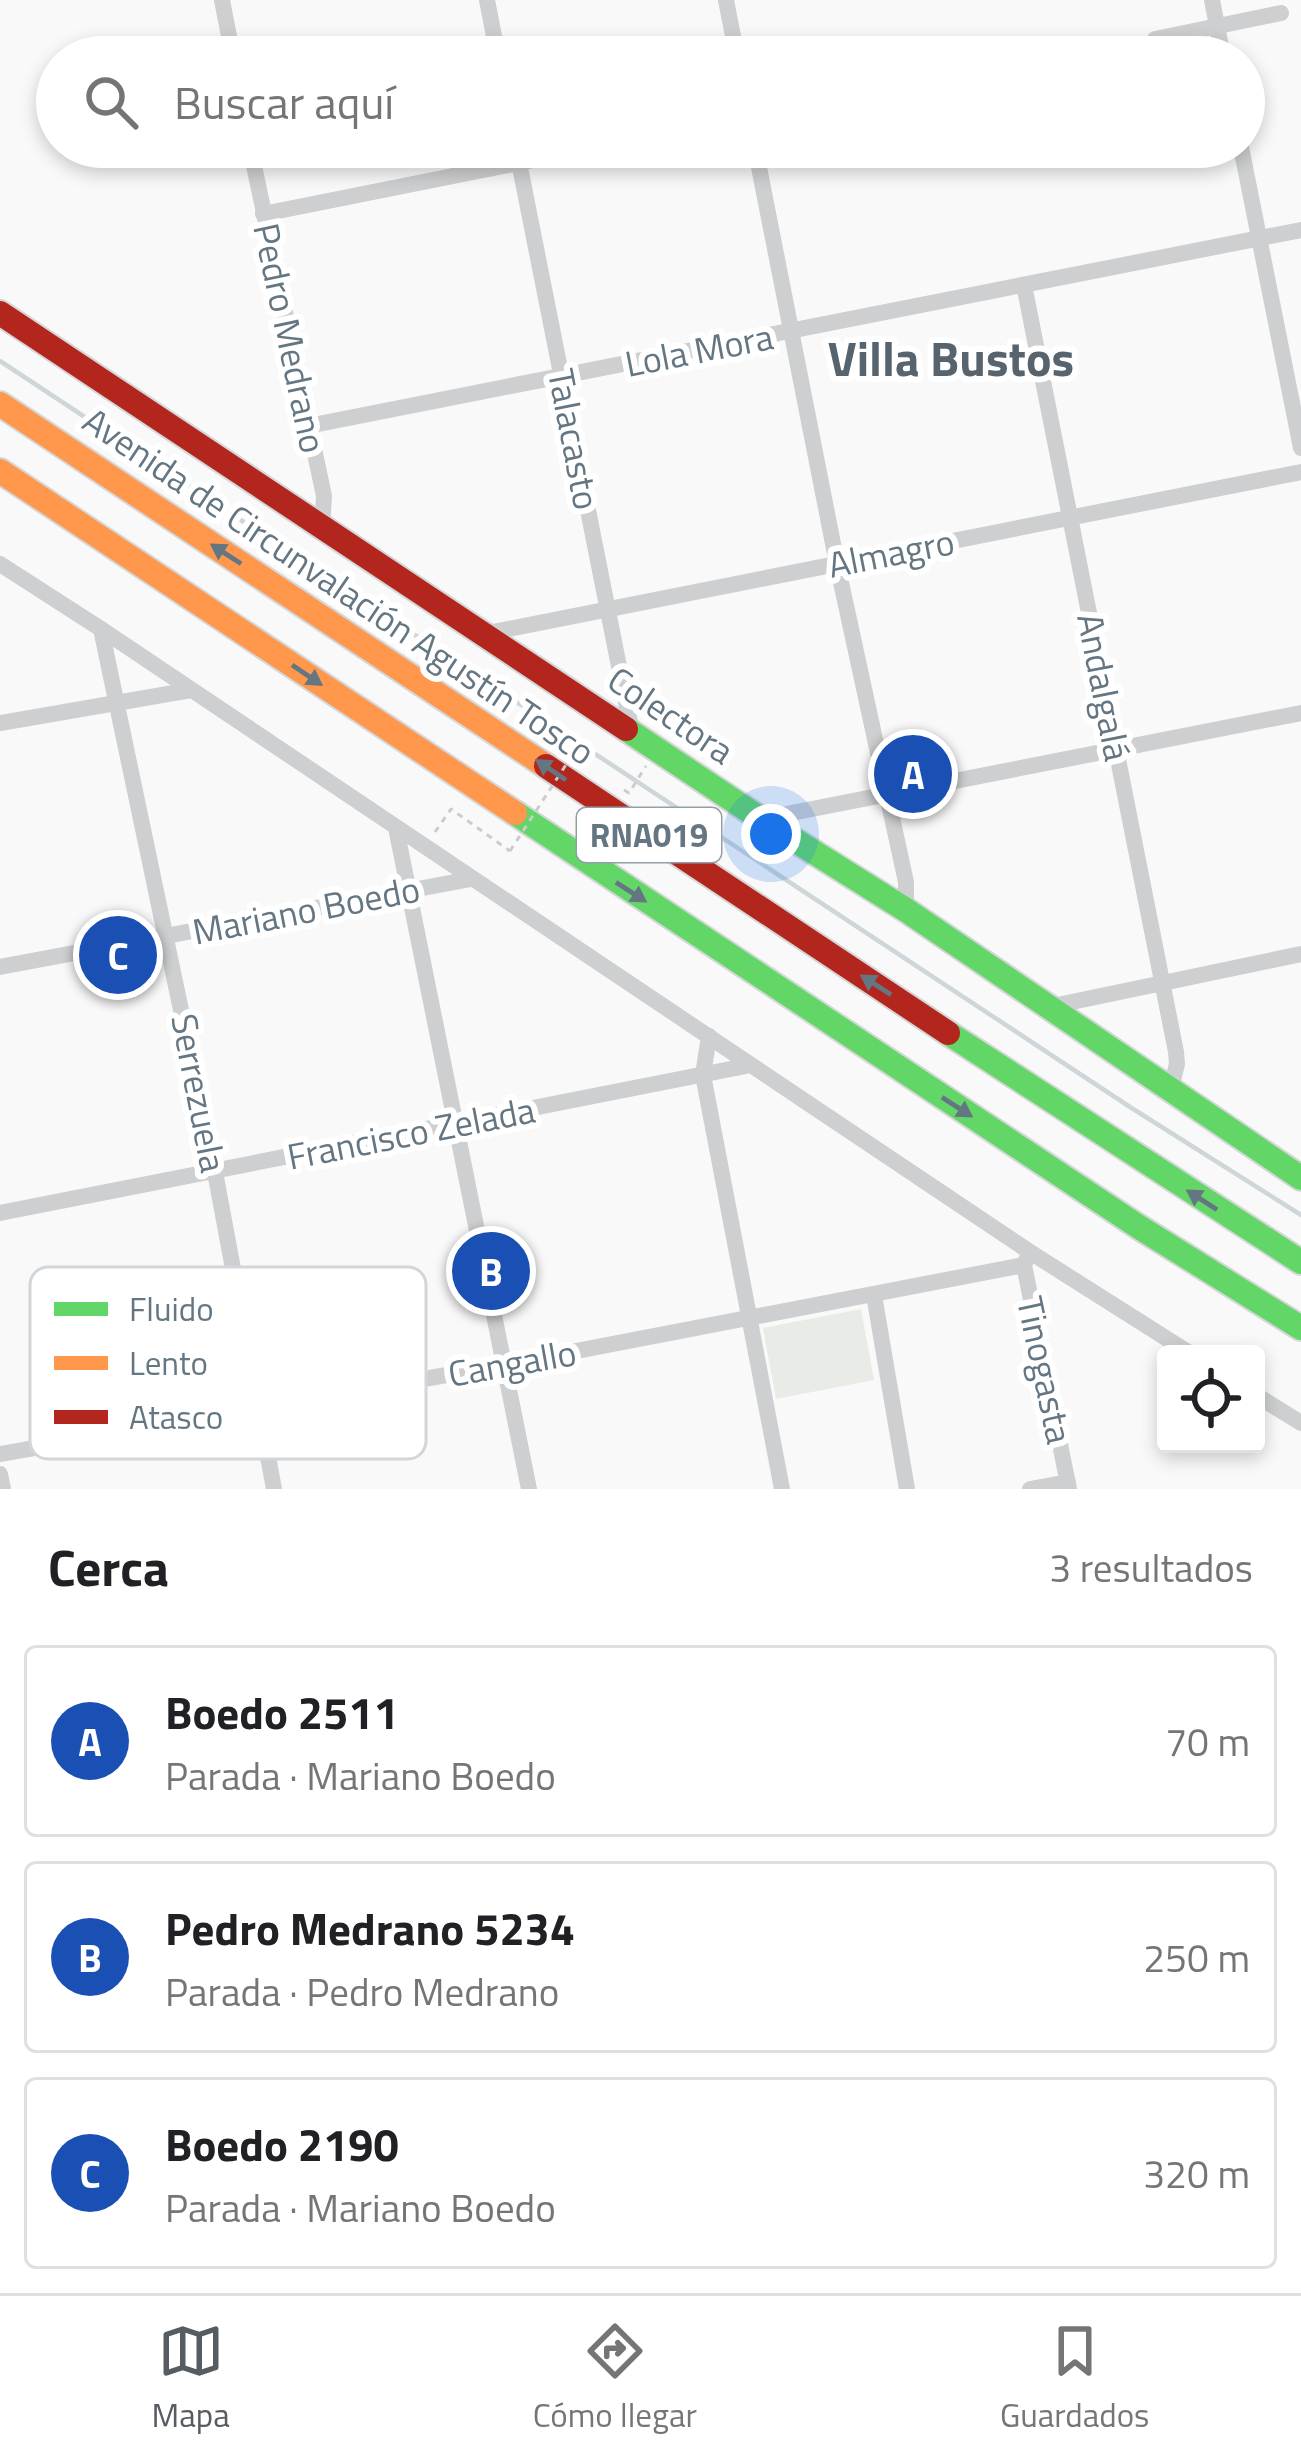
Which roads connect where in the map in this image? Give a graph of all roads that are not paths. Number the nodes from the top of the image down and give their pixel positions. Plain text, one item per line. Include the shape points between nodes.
1 (222, 0) edge
2 (487, 0) edge
3 (726, 0) edge
4 (1212, 0) edge
5 (1281, 13) dead end
6 (1217, 26) junction
7 (229, 36) edge
8 (494, 36) edge
9 (733, 36) edge
10 (1169, 36) edge
11 (1219, 36) edge
12 (254, 168) edge
13 (461, 168) edge
14 (520, 168) edge
15 (759, 168) edge
16 (1245, 168) edge
17 (263, 214) junction
18 (1301, 230) edge
19 (1259, 238) junction
20 (1024, 285) junction
21 (0, 313) edge
22 (791, 332) junction
23 (561, 377) junction
24 (0, 404) edge
25 (308, 426) junction
26 (1301, 448) edge
27 (0, 471) edge
28 (1301, 472) edge
29 (1070, 518) junction
30 (322, 530) junction
31 (0, 564) edge
32 (838, 564) junction
33 (608, 609) junction
34 (101, 629) junction
35 (482, 634) junction
36 (191, 690) junction
37 (118, 702) junction
38 (1301, 713) edge
39 (0, 723) edge
40 (632, 732) junction
41 (1116, 749) junction
42 (886, 794) junction
43 (761, 819) junction
44 (395, 828) junction
45 (471, 879) junction
46 (407, 890) junction
47 (906, 910) junction
48 (167, 937) junction
49 (1301, 954) edge
50 (0, 967) edge
51 (1162, 982) junction
52 (1047, 1007) junction
53 (709, 1036) junction
54 (751, 1065) junction
55 (703, 1075) junction
56 (1171, 1088) junction
57 (454, 1125) junction
58 (215, 1172) junction
59 (1301, 1178) edge
60 (0, 1213) edge
61 (1027, 1259) junction
62 (1301, 1262) edge
63 (233, 1267) edge
64 (874, 1295) junction
65 (751, 1318) junction
66 (1301, 1328) edge
67 (1175, 1345) edge
68 (503, 1365) junction
69 (426, 1379) edge
70 (1265, 1401) edge
71 (1301, 1423) edge
72 (30, 1449) edge
73 (0, 1454) edge
74 (268, 1459) edge
75 (0, 1474) edge
76 (1068, 1485) edge
77 (3, 1489) edge
78 (274, 1489) edge
79 (529, 1489) edge
80 (782, 1489) edge
81 (907, 1489) edge
82 (1030, 1489) edge

1 - 7 street
2 - 8 street
3 - 9 street
4 - 6 street
5 - 6 street
6 - 10 street
6 - 11 street
12 - 17 street, Pedro Medrano
13 - 17 street
14 - 23 street, Talacasto
15 - 22 street
16 - 19 street
17 - 25 street, Pedro Medrano
18 - 19 street, Lola Mora
19 - 20 street, Lola Mora
19 - 26 street
20 - 22 street, Lola Mora
20 - 29 street, Andalgalá
21 - 30 main road, Colectora
22 - 23 street, Lola Mora
22 - 32 street
23 - 25 street, Lola Mora
23 - 33 street, Talacasto
62 -> 24 main road, Avenida de Circunvalación Agustín Tosco / RNA019
25 - 30 street, Pedro Medrano via 324,496
27 -> 66 main road, RNA019
28 - 29 street, Almagro
29 - 32 street, Almagro
29 - 41 street, Andalgalá
30 - 35 main road, Colectora
31 - 34 street
32 - 33 street, Almagro
32 - 42 street
33 - 35 street, Almagro
33 - 40 street, Talacasto
34 - 36 street
34 - 37 street, Serrezuela
35 - 40 main road, Colectora
36 - 37 street
36 - 44 street
37 - 39 street
37 - 48 street, Serrezuela
38 - 41 street
40 - 43 main road, Colectora
41 - 42 street
41 - 51 street, Andalgalá
42 - 43 street
42 - 47 street
43 - 47 main road, Colectora
44 - 45 street
44 - 46 street
45 - 46 street, Mariano Boedo
45 - 53 street
46 - 48 street, Mariano Boedo
46 - 57 street
47 - 52 main road, Colectora
48 - 50 street, Mariano Boedo
48 - 58 street, Serrezuela
49 - 51 street
51 - 52 street
51 - 56 street, Andalgalá via 1176,1052
52 - 56 main road, Colectora
53 - 54 street
53 - 55 street
54 - 55 street, Francisco Zelada
54 - 61 street
55 - 57 street, Francisco Zelada
55 - 65 street
56 - 59 main road, Colectora
57 - 58 street, Francisco Zelada
57 - 68 street
58 - 60 street, Francisco Zelada
58 - 63 street, Serrezuela
61 - 64 street, Cangallo
61 - 67 street
61 - 76 street, Tinogasta
64 - 65 street, Cangallo
64 - 81 street
65 - 68 street, Cangallo
65 - 80 street
68 - 69 street, Cangallo
68 - 79 street
70 - 71 street
72 - 73 street, Cangallo
74 - 78 street, Serrezuela
75 - 77 street
76 - 82 street

